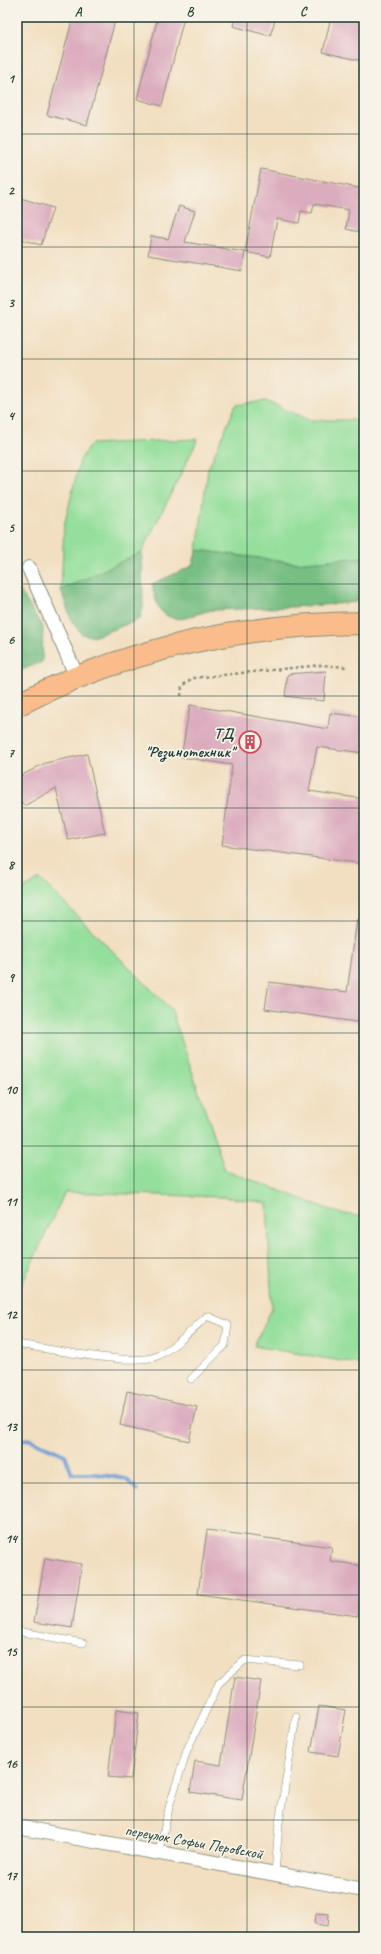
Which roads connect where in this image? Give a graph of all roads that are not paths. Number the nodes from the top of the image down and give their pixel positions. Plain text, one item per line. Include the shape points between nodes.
1 (29, 568) dead end
2 (364, 623) edge
3 (78, 677) junction
4 (17, 705) edge
5 (17, 1344) edge
6 (191, 1379) dead end
7 (17, 1631) edge
8 (83, 1643) dead end
9 (300, 1665) dead end
10 (296, 1717) dead end
11 (17, 1827) edge
12 (159, 1852) junction
13 (275, 1874) junction
14 (364, 1890) edge

1 - 3 street
2 - 3 highway via 273,628 200,639 137,656
3 - 4 highway
5 - 6 lane via 132,1360 156,1357 184,1338 208,1316 228,1324 225,1345
7 - 8 lane
9 - 12 lane via 245,1660 219,1683 187,1750 170,1804
10 - 13 lane via 279,1823
11 - 12 street, переулок Софьи Перовской
12 - 13 street, переулок Софьи Перовской
13 - 14 street, переулок Софьи Перовской

